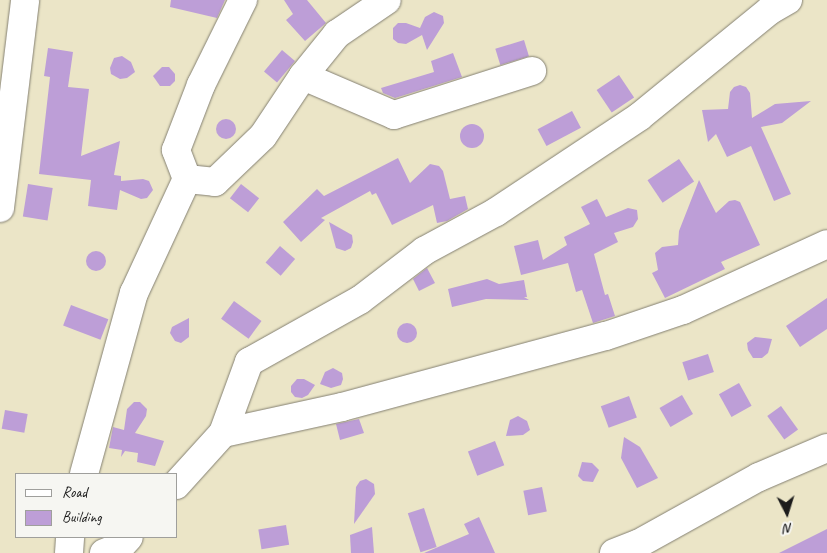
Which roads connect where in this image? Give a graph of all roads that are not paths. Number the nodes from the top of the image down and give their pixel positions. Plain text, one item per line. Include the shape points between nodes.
1 (25, 0) edge
2 (243, 0) edge
3 (387, 0) edge
4 (788, 0) edge
5 (532, 71) dead end
6 (303, 76) junction
7 (187, 178) junction
8 (0, 208) edge
9 (827, 244) edge
10 (223, 434) junction
11 (827, 448) edge
12 (84, 473) edge
13 (178, 483) edge
14 (70, 538) edge
15 (128, 538) edge
16 (69, 553) edge
17 (104, 553) edge
18 (614, 553) edge

1 - 8 street
2 - 7 street via 201,85 176,150
3 - 6 street via 337,34
4 - 10 street via 768,11 639,117 496,212 424,251 360,300 249,362
5 - 6 street via 394,114
6 - 7 street via 263,136 215,182
7 - 12 street via 134,293
9 - 10 street via 683,310 606,336 342,407
10 - 13 street
11 - 18 street via 759,477 638,544
14 - 16 street
15 - 17 street via 120,546

